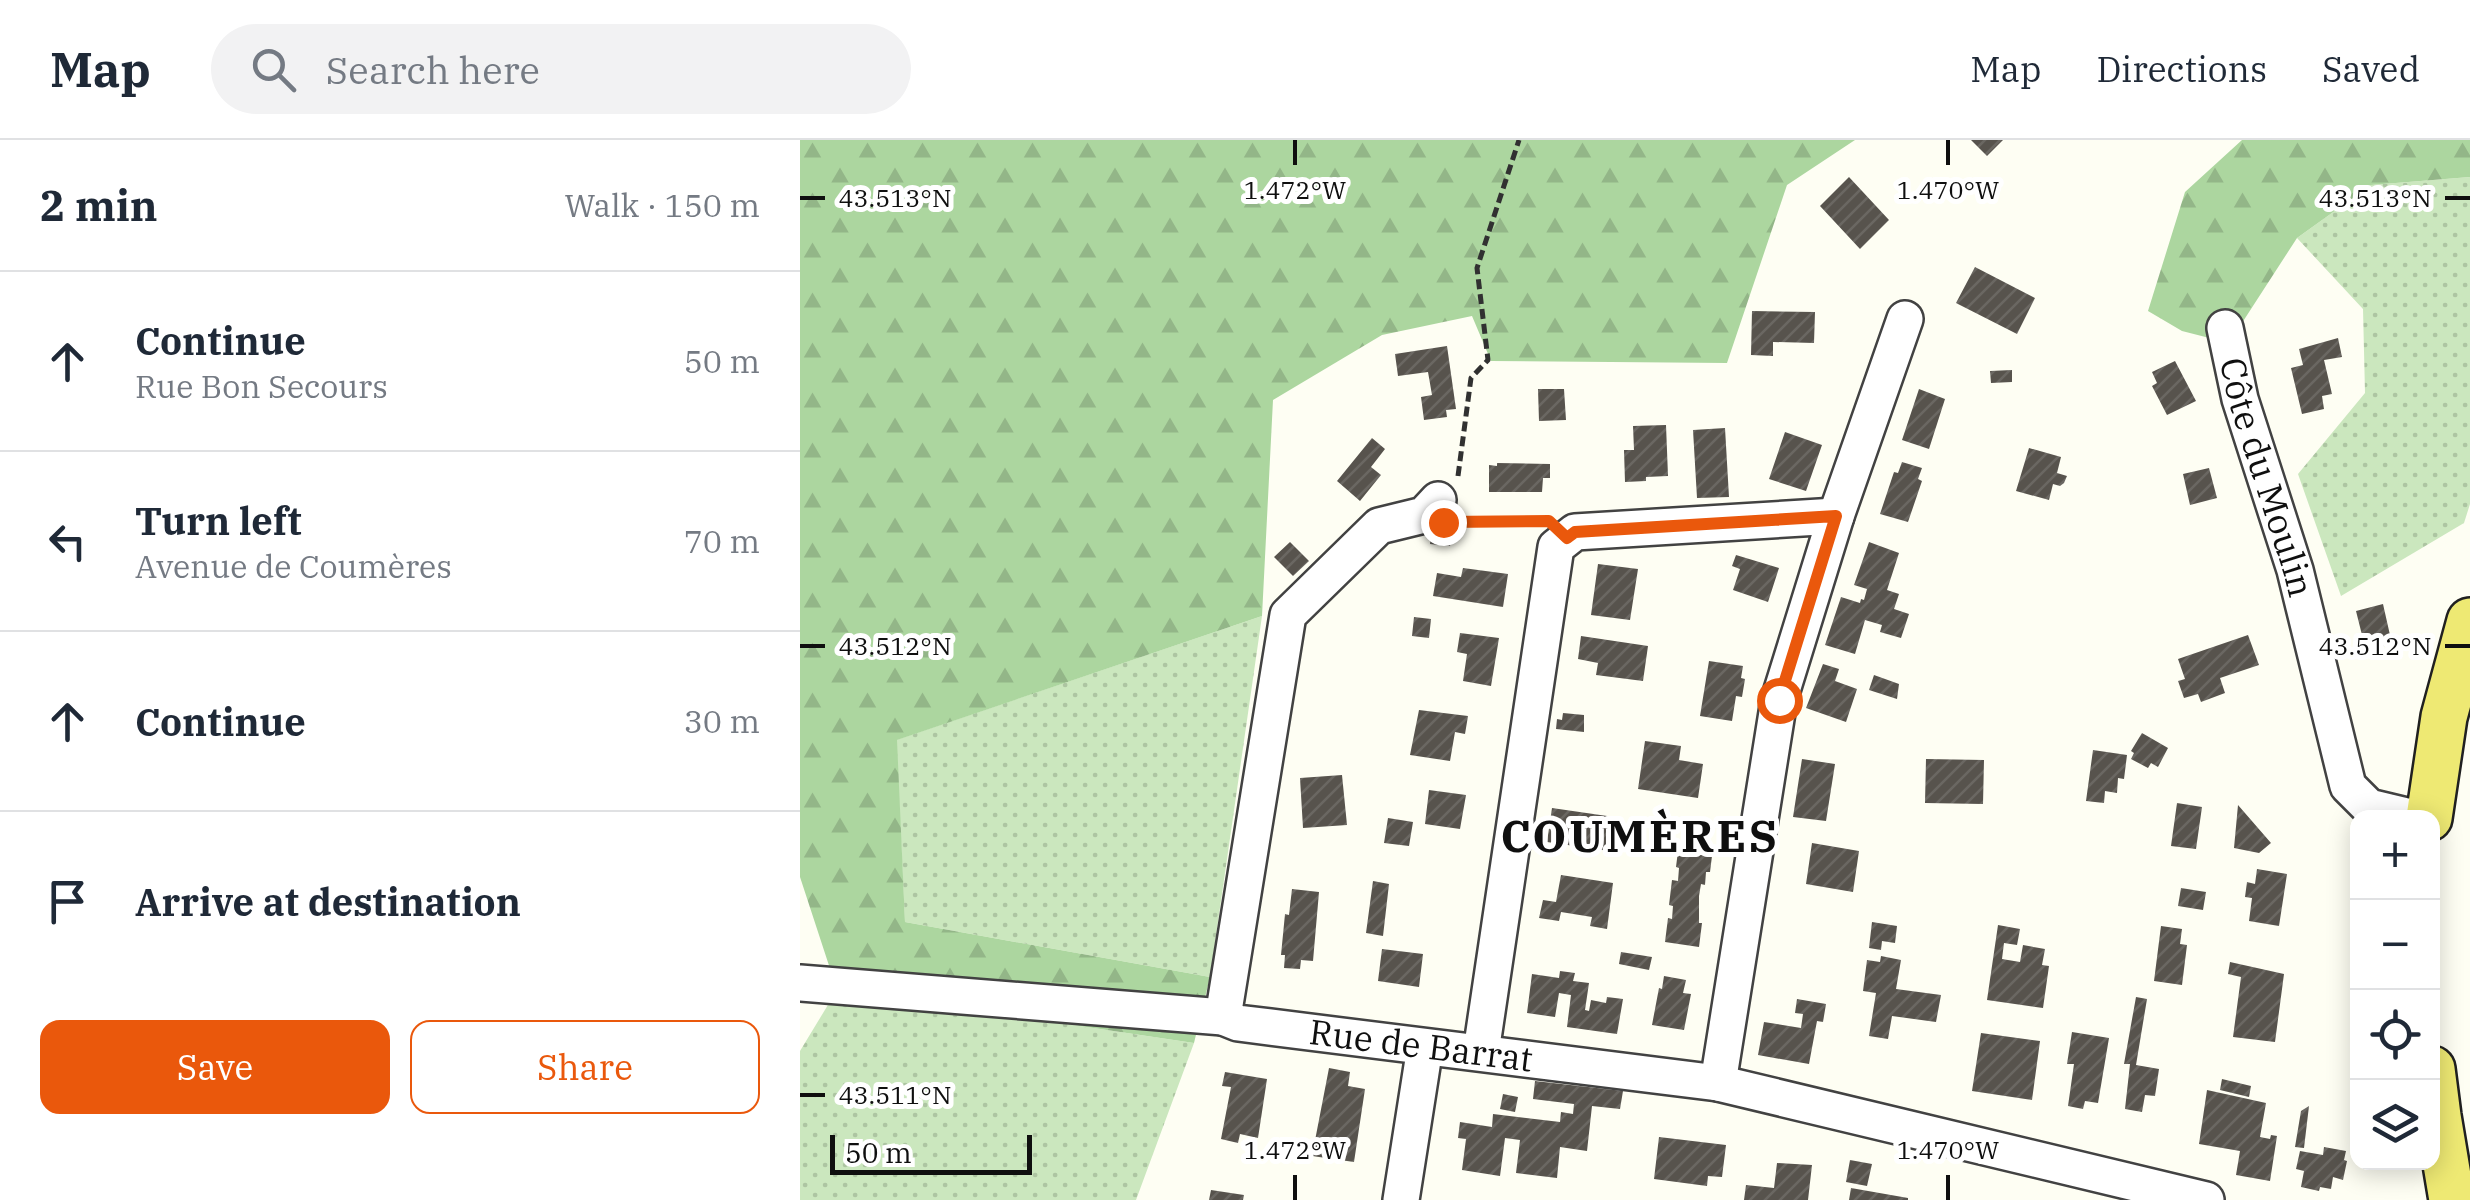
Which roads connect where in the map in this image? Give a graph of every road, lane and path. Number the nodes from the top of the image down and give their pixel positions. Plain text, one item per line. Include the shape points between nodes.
1 (1519, 140) edge
2 (1905, 319) dead end
3 (2224, 328) dead end
4 (1430, 507) junction
5 (1836, 516) junction
6 (1567, 538) junction
7 (2470, 621) edge
8 (2382, 810) edge
9 (2430, 810) edge
10 (800, 983) edge
11 (1223, 1018) junction
12 (1425, 1046) junction
13 (1481, 1052) junction
14 (2433, 1080) edge
15 (1718, 1083) junction
16 (1400, 1200) edge
17 (2206, 1200) edge
18 (2452, 1200) edge

1 - 4 path via 1477,268 1488,360 1471,378 1455,496
2 - 5 street
3 - 8 street, Côte du Moulin via 2295,570 2348,786
4 - 6 path via 1443,522 1549,521
4 - 11 street via 1379,526 1288,615
5 - 6 street via 1575,532
5 - 15 street via 1779,700
6 - 13 street via 1556,547
7 - 9 main road via 2444,717
10 - 11 street, Rue de Barrat
11 - 12 street, Rue de Barrat
12 - 13 street, Rue de Barrat
12 - 16 street
13 - 15 street, Rue de Barrat
14 - 18 main road
15 - 17 street, Rue de Barrat

